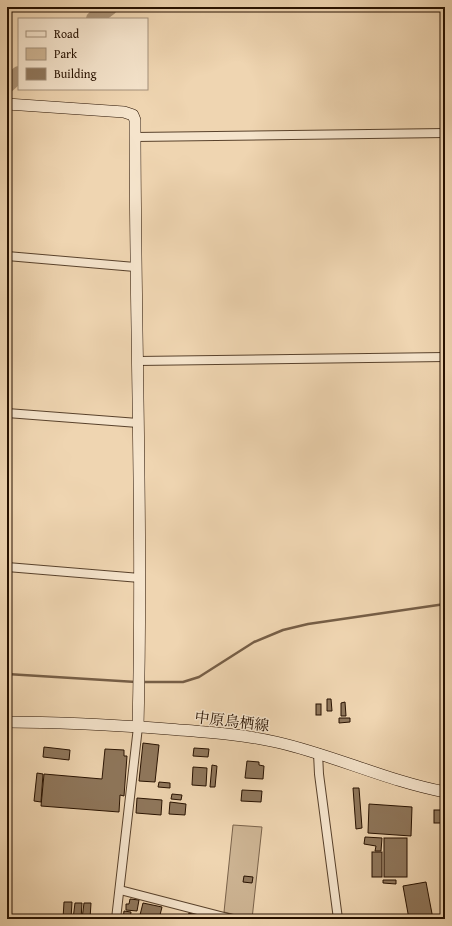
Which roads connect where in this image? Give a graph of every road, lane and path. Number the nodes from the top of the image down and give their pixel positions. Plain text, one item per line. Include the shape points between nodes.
1 (7, 104) edge
2 (445, 133) edge
3 (135, 137) junction
4 (7, 256) edge
5 (135, 267) junction
6 (445, 358) edge
7 (136, 360) junction
8 (7, 413) edge
9 (138, 423) junction
10 (7, 567) edge
11 (140, 578) junction
12 (7, 722) edge
13 (138, 727) junction
14 (318, 753) junction
15 (445, 792) edge
16 (120, 890) junction
17 (116, 919) edge
18 (232, 919) edge
19 (338, 919) edge

1 - 3 street via 124,112 132,115 135,120
2 - 3 street
3 - 5 street
4 - 5 street
5 - 7 street
6 - 7 street
7 - 9 street
8 - 9 street
9 - 11 street
10 - 11 street
11 - 13 street
12 - 13 street, 中原鳥栖線
13 - 14 street, 中原鳥栖線 via 246,736
13 - 16 street
14 - 15 street, 中原鳥栖線 via 417,787
14 - 19 street
16 - 17 street
16 - 18 street

